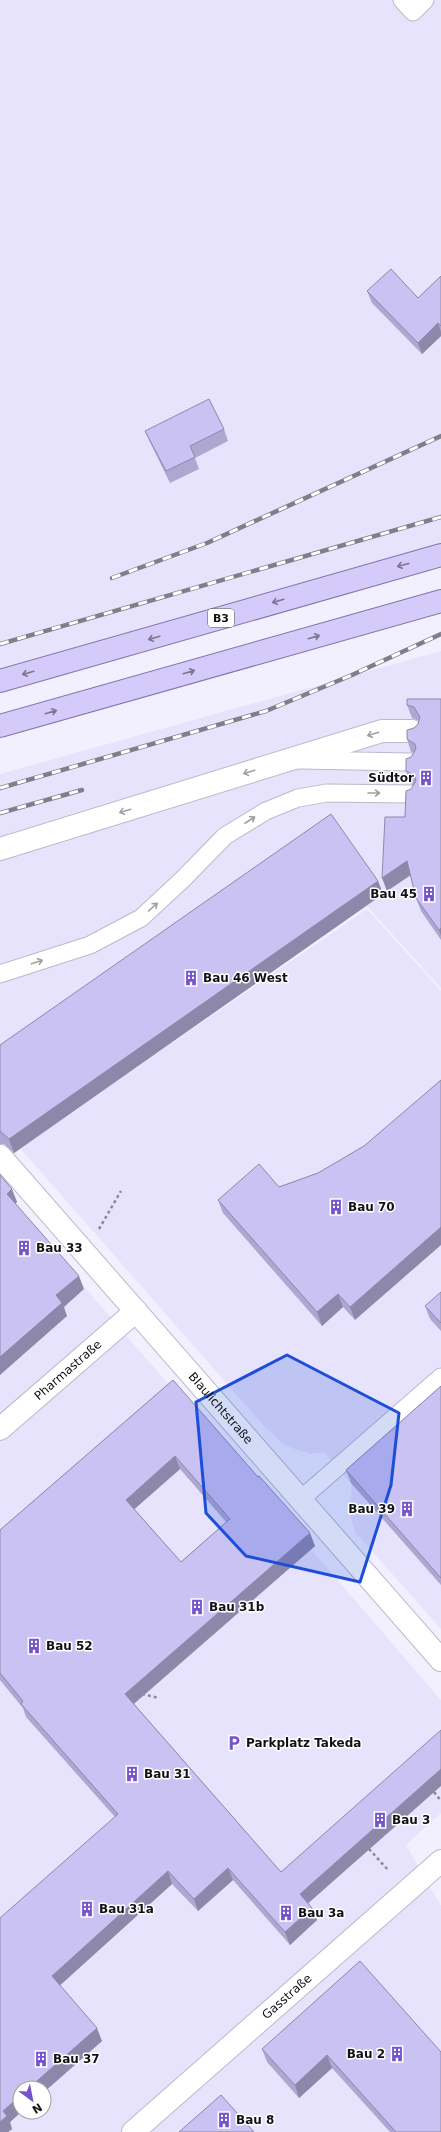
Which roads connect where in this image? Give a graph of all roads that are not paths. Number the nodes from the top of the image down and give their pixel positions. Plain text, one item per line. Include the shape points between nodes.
1 (402, 0) edge
2 (425, 0) edge
3 (441, 555) edge
4 (441, 601) edge
5 (0, 681) edge
6 (0, 726) edge
7 (412, 732) edge
8 (287, 760) junction
9 (411, 762) edge
10 (410, 794) edge
11 (0, 849) edge
12 (0, 974) edge
13 (0, 1156) edge
14 (136, 1311) junction
15 (441, 1377) edge
16 (0, 1430) edge
17 (301, 1499) junction
18 (441, 1660) edge
19 (440, 1865) edge
20 (133, 2132) edge

1 - 2 lane via 413,12
3 -> 5 main road, B3
6 -> 4 main road
7 -> 8 street via 382,731
8 - 9 lane
8 -> 11 street
12 -> 10 lane via 90,944 141,918 226,836 266,811 298,798 327,793
13 - 14 street, Blaulichtstraße
14 - 16 street, Pharmastraße
14 - 17 street, Blaulichtstraße
15 - 17 lane
17 - 18 street, Blaulichtstraße
19 - 20 street, Gasstraße

